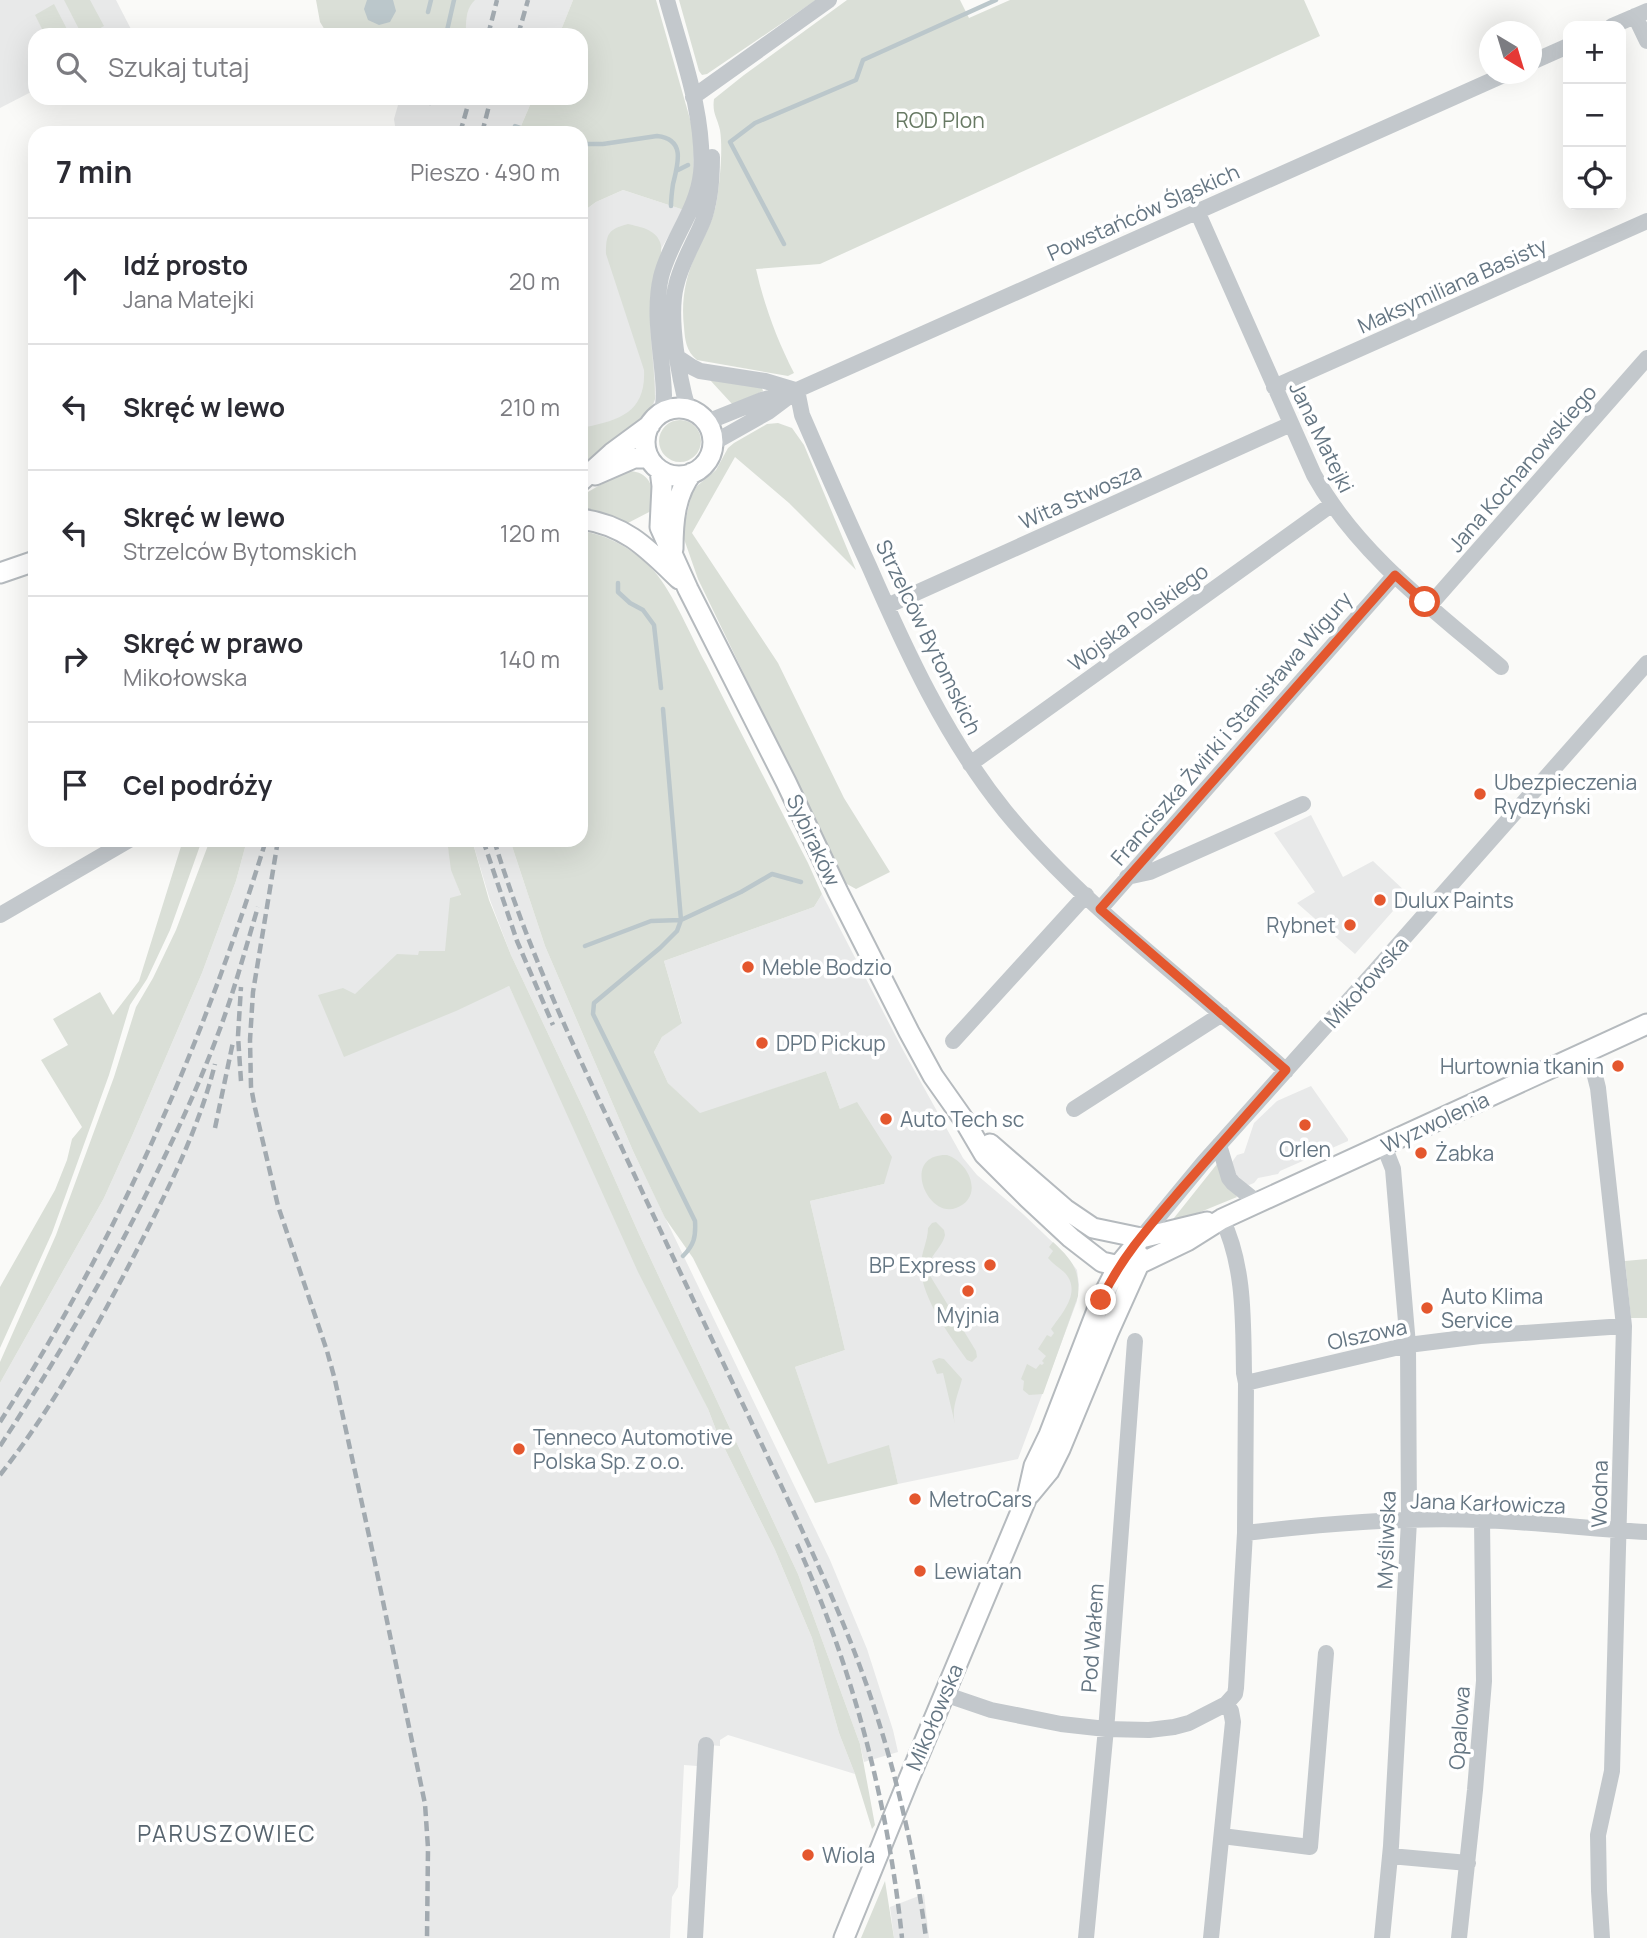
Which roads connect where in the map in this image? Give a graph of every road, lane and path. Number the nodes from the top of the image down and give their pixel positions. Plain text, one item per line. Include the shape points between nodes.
1 (667, 0) edge
2 (829, 0) edge
3 (1641, 14) edge
4 (1624, 21) edge
5 (1647, 41) edge
6 (1563, 48) edge
7 (1542, 57) edge
8 (1483, 84) edge
9 (694, 101) junction
10 (1197, 211) junction
11 (1647, 221) edge
12 (677, 356) junction
13 (1647, 358) edge
14 (1274, 387) junction
15 (797, 390) junction
16 (688, 409) junction
17 (655, 420) junction
18 (707, 422) junction
19 (1291, 424) junction
20 (713, 443) junction
21 (655, 464) junction
22 (692, 473) junction
23 (588, 475) edge
24 (588, 478) edge
25 (1331, 505) junction
26 (588, 520) edge
27 (673, 555) junction
28 (28, 563) edge
29 (0, 573) edge
30 (1395, 575) junction
31 (688, 589) junction
32 (887, 606) junction
33 (1429, 606) junction
34 (1647, 663) edge
35 (1501, 667) dead end
36 (970, 764) junction
37 (1303, 804) dead end
38 (117, 847) edge
39 (1127, 877) junction
40 (1086, 895) junction
41 (1100, 909) junction
42 (0, 915) edge
43 (1222, 1014) junction
44 (1647, 1024) edge
45 (953, 1041) dead end
46 (1586, 1053) junction
47 (1286, 1070) junction
48 (1074, 1109) dead end
49 (964, 1120) junction
50 (1219, 1144) junction
51 (1384, 1146) junction
52 (1258, 1203) junction
53 (1222, 1219) junction
54 (1141, 1237) junction
55 (1139, 1264) junction
56 (1118, 1266) junction
57 (1625, 1326) junction
58 (1135, 1340) dead end
59 (1408, 1345) junction
60 (1246, 1382) junction
61 (1027, 1497) junction
62 (1482, 1520) junction
63 (1409, 1521) junction
64 (1620, 1530) junction
65 (1647, 1532) edge
66 (1245, 1533) junction
67 (1326, 1653) dead end
68 (944, 1694) junction
69 (1226, 1704) junction
70 (1106, 1729) junction
71 (706, 1745) dead end
72 (1222, 1836) junction
73 (1390, 1856) junction
74 (1468, 1863) junction
75 (695, 1938) edge
76 (844, 1938) edge
77 (1086, 1938) edge
78 (1211, 1938) edge
79 (1382, 1938) edge
80 (1459, 1938) edge
81 (1602, 1938) edge

1 - 9 street
2 - 9 street
3 - 4 street
3 - 5 street
6 - 7 street
8 - 10 street, Powstańców Śląskich
9 - 12 street via 707,129 711,178 704,218 675,290
9 - 17 street via 701,151 699,186 668,256 659,292 664,395
10 - 14 street, Jana Matejki
10 - 15 street, Powstańców Śląskich
11 - 14 street, Maksymiliana Basisty
12 - 15 street via 700,371
12 - 16 street
13 - 33 street, Jana Kochanowskiego
14 - 19 street, Jana Matejki
15 - 18 street, Powstańców Śląskich
15 - 20 street, Powstańców Śląskich
15 - 32 street, Strzelców Bytomskich via 802,415
16 - 17 main road via 676,408
16 - 18 main road
17 - 21 main road via 645,442
17 - 23 main road
18 - 20 main road
19 - 25 street, Jana Matejki
19 - 32 street, Wita Stwosza
20 - 22 main road via 705,464
21 - 22 main road via 676,475
21 - 24 main road via 634,458
21 - 27 main road, Sybiraków via 662,485 660,527
22 - 27 main road, Sybiraków via 683,485 675,518
25 - 30 street, Jana Matejki
25 - 36 street, Wojska Polskiego
26 - 31 main road via 635,539
27 - 31 main road, Sybiraków
28 - 29 main road
30 - 33 street, Jana Matejki
30 - 39 street, Franciszka Żwirki i Stanisława Wigury
31 - 49 main road, Sybiraków via 909,1032
32 - 36 street, Strzelców Bytomskich
33 - 35 street, Jana Matejki
34 - 47 street, Mikołowska
36 - 40 street, Strzelców Bytomskich via 1021,829
37 - 39 street via 1150,872
38 - 42 street
39 - 41 street, Franciszka Żwirki i Stanisława Wigury
40 - 41 street, Strzelców Bytomskich
40 - 45 street
41 - 43 street, Strzelców Bytomskich
43 - 47 street, Strzelców Bytomskich
43 - 48 street
44 - 46 main road, Wyzwolenia
46 - 51 main road, Wyzwolenia
46 - 57 street, Wodna via 1598,1088
47 - 50 street, Mikołowska
49 - 54 main road, Sybiraków via 1081,1221 1093,1228
49 - 56 main road, Sybiraków via 984,1154 1028,1198 1090,1254
50 - 52 street via 1229,1178
50 - 54 street, Mikołowska
51 - 52 main road, Wyzwolenia
51 - 59 street, Myśliwska via 1393,1170
52 - 53 main road, Wyzwolenia
53 - 54 main road, Wyzwolenia
53 - 55 main road, Wyzwolenia
53 - 60 street via 1233,1245 1240,1284
54 - 55 main road, Mikołowska
54 - 56 main road, Mikołowska
55 - 56 main road, Wyzwolenia
55 - 61 main road, Mikołowska via 1055,1460
56 - 61 main road, Mikołowska via 1034,1466
57 - 59 street, Olszowa
57 - 64 street, Wodna
58 - 70 street, Pod Wałem
59 - 60 street, Olszowa
59 - 63 street, Myśliwska
60 - 66 street
61 - 68 main road, Mikołowska
62 - 63 street, Jana Karłowicza
62 - 64 street, Jana Karłowicza
62 - 74 street, Opalowa via 1484,1681
63 - 66 street, Jana Karłowicza
63 - 73 street, Myśliwska
64 - 65 street, Jana Karłowicza
64 - 81 street, Wodna via 1612,1771 1598,1835
66 - 69 street via 1236,1688
67 - 72 street via 1310,1847
68 - 70 street via 991,1710
68 - 76 main road, Mikołowska
69 - 70 street via 1174,1727
69 - 72 street via 1233,1722
70 - 77 street, Pod Wałem
71 - 75 street
72 - 78 street
73 - 74 street
73 - 79 street, Myśliwska
74 - 80 street, Opalowa

